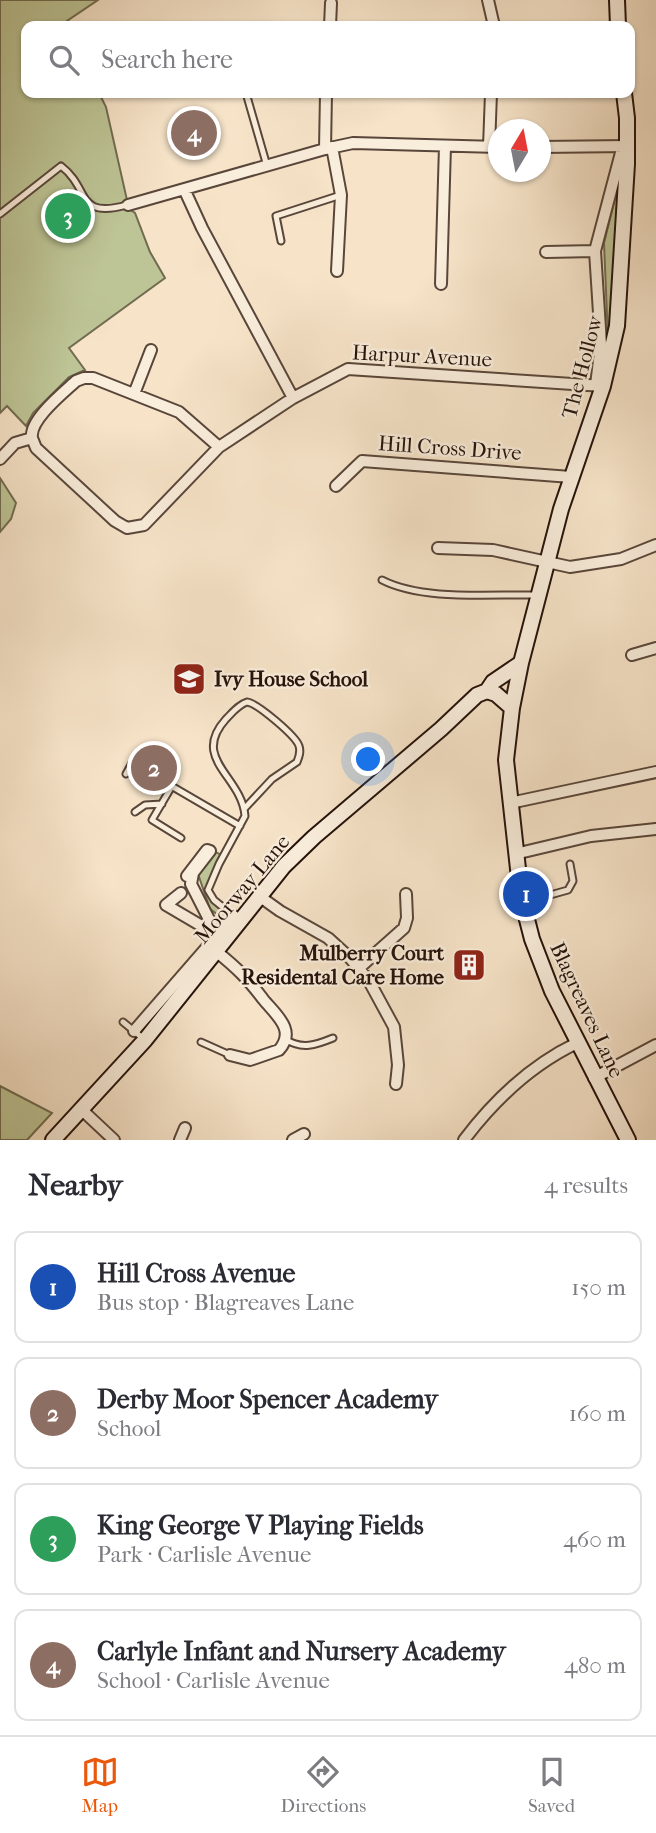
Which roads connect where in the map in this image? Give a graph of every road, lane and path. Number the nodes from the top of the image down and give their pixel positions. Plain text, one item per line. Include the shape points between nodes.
1 (488, 0) edge
2 (617, 0) edge
3 (331, 1) edge
4 (330, 21) edge
5 (493, 21) edge
6 (618, 21) edge
7 (247, 98) edge
8 (326, 98) edge
9 (491, 98) edge
10 (624, 98) edge
11 (492, 119) edge
12 (625, 145) junction
13 (444, 146) junction
14 (488, 147) edge
15 (551, 147) edge
16 (328, 148) junction
17 (267, 166) junction
18 (185, 191) junction
19 (341, 195) junction
20 (128, 205) joint
21 (0, 214) edge
22 (281, 241) dead end
23 (595, 251) junction
24 (546, 252) dead end
25 (337, 271) dead end
26 (441, 284) dead end
27 (151, 350) dead end
28 (599, 385) junction
29 (134, 394) junction
30 (293, 398) junction
31 (32, 438) junction
32 (219, 447) junction
33 (0, 459) edge
34 (571, 477) junction
35 (336, 486) dead end
36 (656, 545) edge
37 (438, 548) dead end
38 (547, 563) junction
39 (382, 580) dead end
40 (539, 595) junction
41 (656, 648) edge
42 (632, 655) dead end
43 (521, 663) junction
44 (487, 691) junction
45 (512, 708) junction
46 (656, 772) edge
47 (126, 774) dead end
48 (172, 786) junction
49 (510, 803) junction
50 (162, 804) junction
51 (244, 809) junction
52 (135, 812) dead end
53 (240, 826) junction
54 (656, 829) edge
55 (181, 838) dead end
56 (515, 854) junction
57 (570, 864) dead end
58 (187, 876) dead end
59 (180, 893) dead end
60 (406, 894) dead end
61 (260, 896) junction
62 (522, 903) junction
63 (237, 919) junction
64 (217, 935) junction
65 (217, 952) junction
66 (359, 968) junction
67 (122, 1022) dead end
68 (140, 1035) junction
69 (333, 1038) dead end
70 (285, 1039) junction
71 (201, 1042) dead end
72 (577, 1043) junction
73 (656, 1045) edge
74 (230, 1055) joint
75 (594, 1078) junction
76 (396, 1084) dead end
77 (81, 1110) junction
78 (185, 1128) dead end
79 (304, 1134) dead end
80 (53, 1140) edge
81 (114, 1140) edge
82 (180, 1140) edge
83 (293, 1140) edge
84 (464, 1140) edge
85 (628, 1140) edge

1 - 5 street
2 - 6 street
3 - 4 street
7 - 17 lane
8 - 16 street
9 - 11 street
10 - 12 street, The Hollow
12 - 15 street
12 - 23 street
12 - 28 street, The Hollow via 618,310
13 - 14 street
13 - 16 street via 353,143
13 - 26 street
16 - 17 street
16 - 19 street
17 - 18 street
18 - 20 street
18 - 30 street
19 - 22 lane via 276,216
19 - 25 street
20 - 21 lane via 105,211 93,206 61,166
23 - 24 street
23 - 28 street
27 - 29 street
28 - 30 street, Harpur Avenue via 348,369
28 - 34 street, The Hollow
29 - 31 street via 93,378 76,381 37,420
29 - 32 street via 179,412
30 - 32 street, Harpur Avenue
31 - 32 street, Harpur Avenue via 36,449 127,528 153,519
31 - 33 street via 15,443
34 - 35 street, Hill Cross Drive via 362,461
34 - 38 street, The Hollow
36 - 38 street via 598,564 570,567
37 - 38 street via 493,550
38 - 40 street, Blagreaves Lane
39 - 40 lane via 427,591
40 - 43 street, Blagreaves Lane
41 - 42 street
43 - 44 street, Moorway Lane
43 - 45 street, Blagreaves Lane
44 - 45 street
44 - 61 street, Moorway Lane via 314,837
45 - 49 street, Blagreaves Lane via 506,760
46 - 49 street
47 - 48 lane via 132,763
48 - 50 lane
48 - 53 lane
49 - 56 street, Blagreaves Lane
50 - 52 lane via 145,805
50 - 55 lane via 152,820
51 - 51 lane via 213,753 212,741 239,705 252,702 297,741 300,754 297,762 272,779
51 - 53 lane
53 - 63 lane via 208,890
54 - 56 street via 591,836
56 - 62 street, Blagreaves Lane
57 - 62 lane via 573,881 568,890
58 - 64 street via 207,849 210,851 193,873 191,884
59 - 64 street via 166,905
60 - 66 street via 404,928
61 - 63 street, Moorway Lane
61 - 66 street via 328,938
62 - 72 street, Blagreaves Lane via 545,974
63 - 64 street
63 - 65 street, Moorway Lane
64 - 68 street
65 - 68 street, Moorway Lane
65 - 70 street via 246,976 281,1018
66 - 76 street via 394,1027
67 - 68 lane
68 - 77 street, Moorway Lane
69 - 70 lane via 304,1046
70 - 74 street via 279,1051 257,1059
71 - 74 lane
72 - 75 street, Blagreaves Lane
72 - 84 street via 553,1054 515,1084
73 - 75 street
75 - 85 street, Blagreaves Lane
77 - 80 street, Moorway Lane
77 - 81 street
78 - 82 street
79 - 83 street

